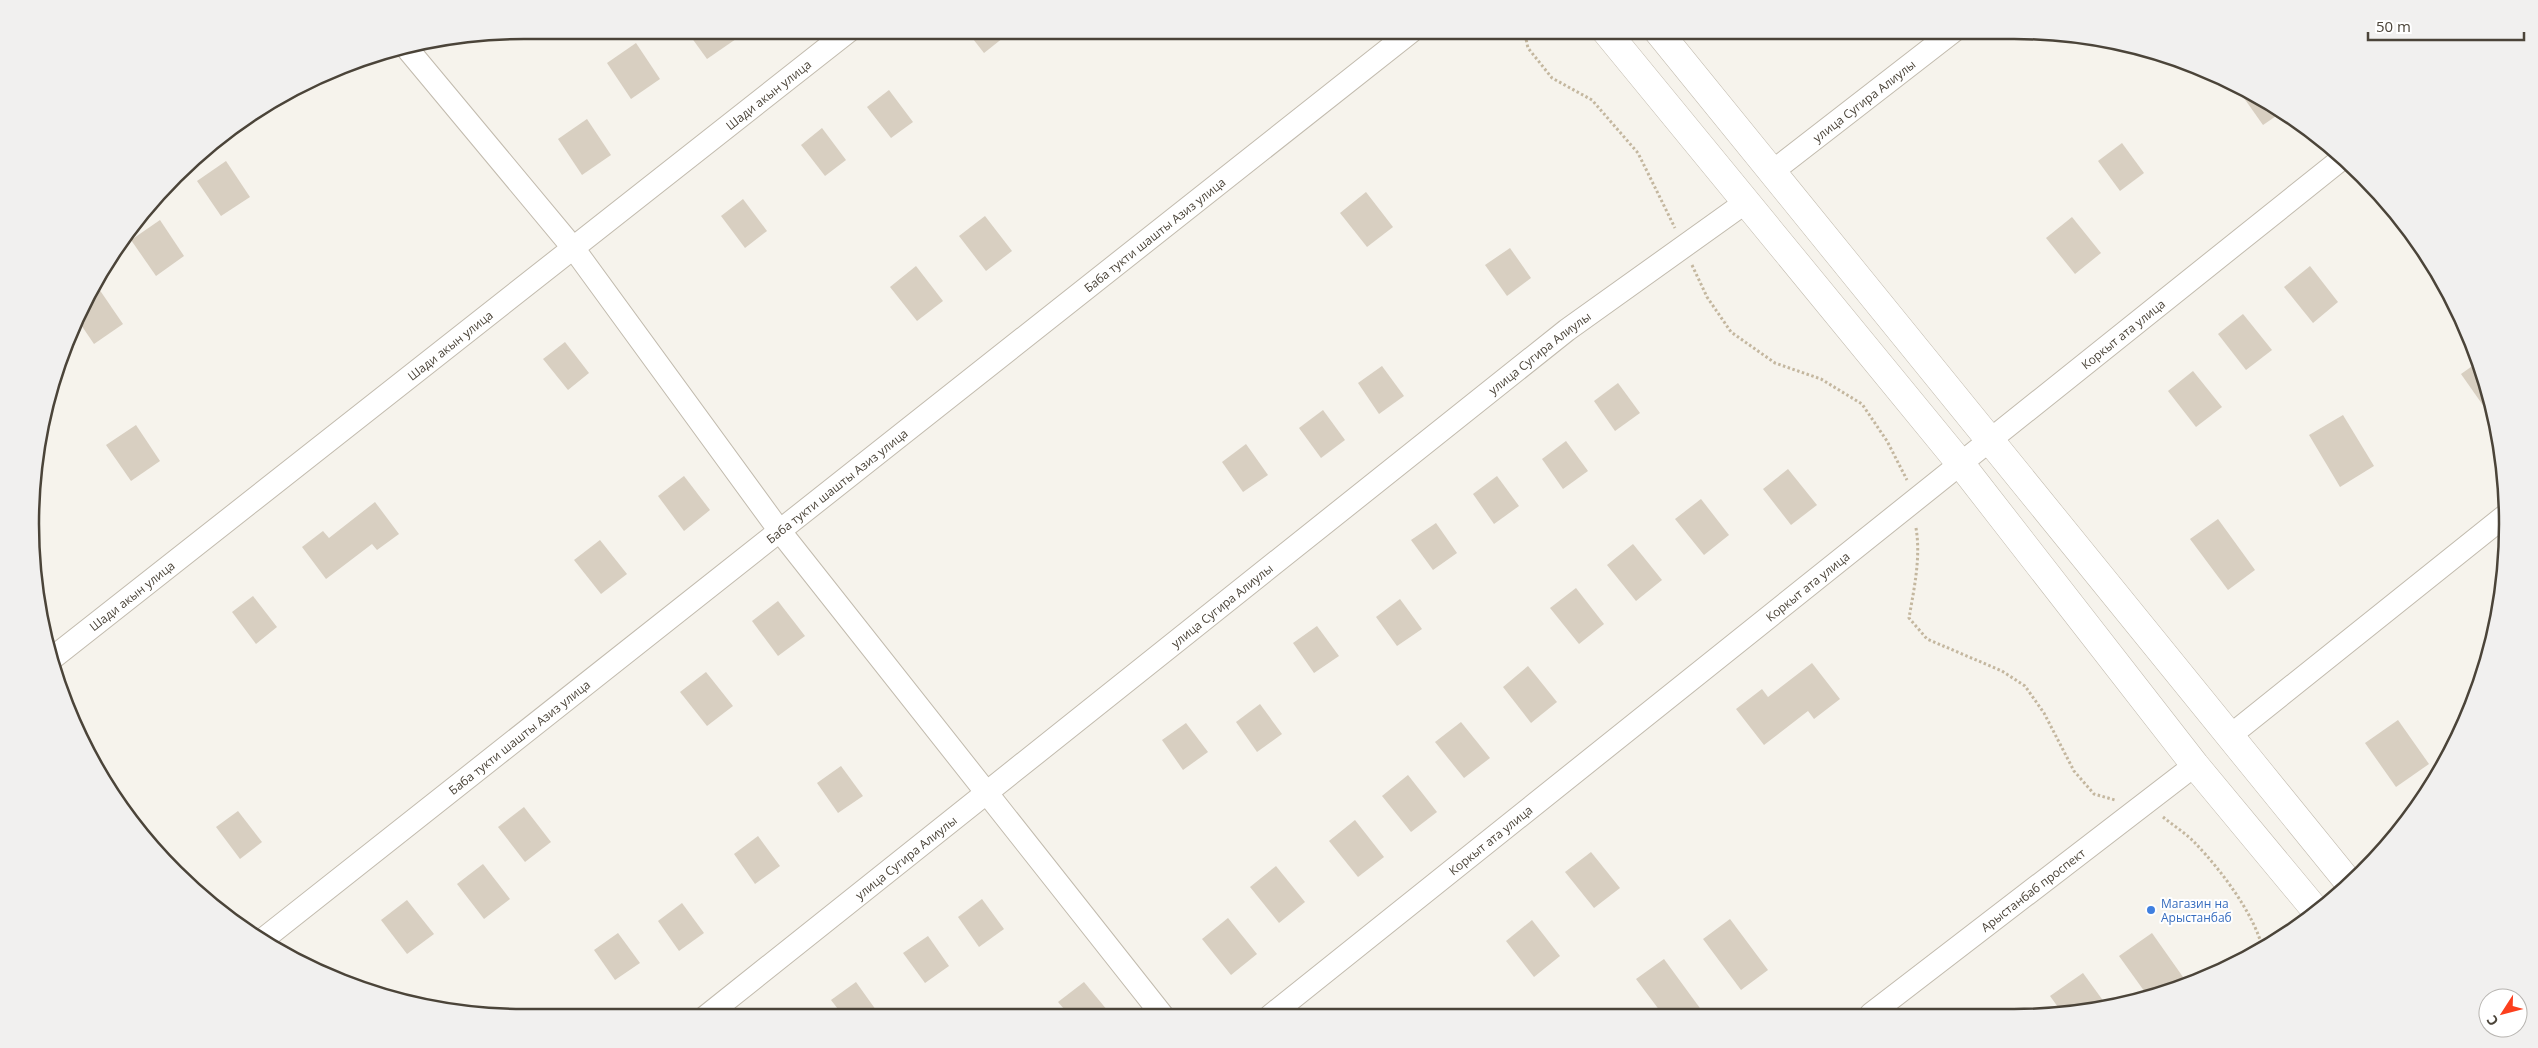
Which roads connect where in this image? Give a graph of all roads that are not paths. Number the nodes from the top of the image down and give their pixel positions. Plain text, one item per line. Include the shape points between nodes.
1 (839, 39) edge
2 (1402, 39) edge
3 (1612, 39) edge
4 (1664, 39) edge
5 (1943, 39) edge
6 (410, 52) edge
7 (2337, 162) edge
8 (1773, 171) junction
9 (1746, 202) junction
10 (574, 249) junction
11 (1992, 440) junction
12 (1960, 463) junction
13 (2499, 521) edge
14 (780, 530) junction
15 (57, 655) edge
16 (2231, 735) junction
17 (2195, 765) junction
18 (985, 794) junction
19 (2345, 878) edge
20 (2312, 906) edge
21 (268, 936) edge
22 (715, 1009) edge
23 (1157, 1009) edge
24 (1279, 1009) edge
25 (1878, 1009) edge

1 - 10 street, Шади акын улица
2 - 14 street, Баба тукти шашты Азиз улица
3 - 9 street
4 - 8 street
5 - 8 street, улица Сугира Алиулы
6 - 10 street
7 - 11 street, Коркыт ата улица
8 - 11 street
9 - 12 street
9 - 18 street, улица Сугира Алиулы via 1567,330
10 - 14 street
10 - 15 street, Шади акын улица
11 - 12 street, Коркыт ата улица
11 - 16 street
12 - 17 street
12 - 24 street, Коркыт ата улица
13 - 16 street
14 - 18 street
14 - 21 street, Баба тукти шашты Азиз улица
16 - 19 street
17 - 20 street
17 - 25 street, Арыстанбаб проспект
18 - 22 street, улица Сугира Алиулы
18 - 23 street

